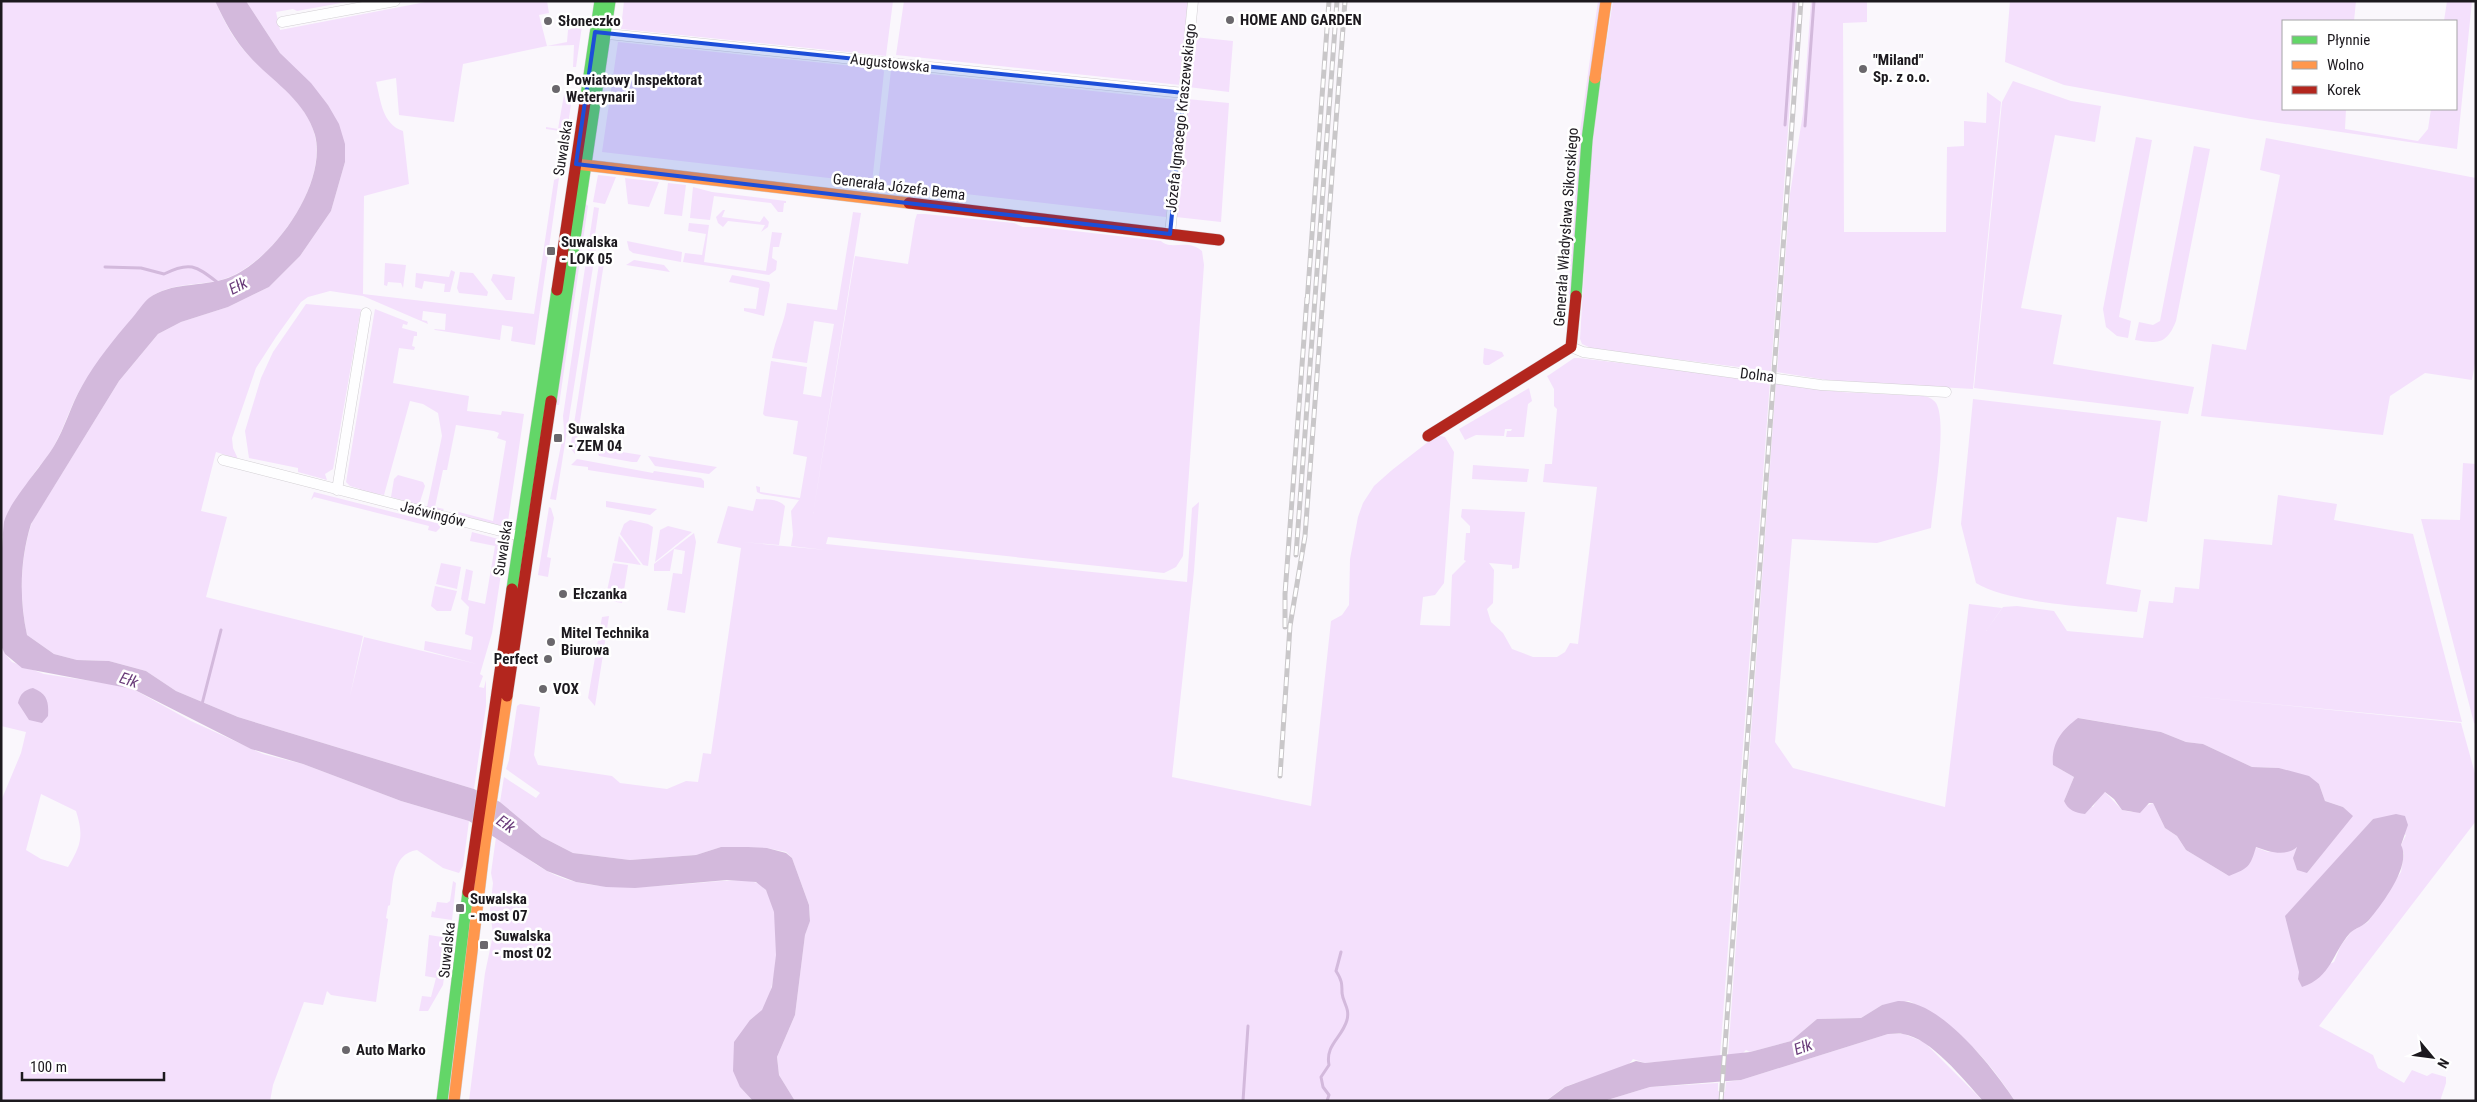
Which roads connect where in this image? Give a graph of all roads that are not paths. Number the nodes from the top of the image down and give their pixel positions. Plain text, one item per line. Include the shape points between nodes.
1 (395, 1) edge
2 (600, 1) edge
3 (610, 1) edge
4 (1193, 1) edge
5 (1606, 1) edge
6 (375, 3) edge
7 (282, 22) dead end
8 (600, 33) junction
9 (1184, 93) junction
10 (581, 165) junction
11 (1170, 234) junction
12 (1220, 240) dead end
13 (366, 313) dead end
14 (1570, 347) junction
15 (1946, 392) dead end
16 (1428, 436) dead end
17 (223, 460) dead end
18 (337, 490) junction
19 (525, 538) junction
20 (481, 841) junction
21 (442, 1101) edge
22 (454, 1101) edge

1 - 6 street
2 - 8 street, Suwalska
3 - 8 street, Suwalska
4 - 9 street, Józefa Ignacego Kraszewskiego
5 - 14 street, Generała Władysława Sikorskiego via 1587,140
6 - 7 street
8 - 9 street, Augustowska
8 - 10 street, Suwalska
9 - 11 street, Józefa Ignacego Kraszewskiego
10 - 11 street, Generała Józefa Bema
10 - 19 street, Suwalska
11 - 12 street, Generała Józefa Bema
13 - 18 street
14 - 15 street, Dolna via 1583,352 1821,385
14 - 16 street, Generała Władysława Sikorskiego
17 - 18 street, Jaćwingów
18 - 19 street, Jaćwingów
19 - 20 street, Suwalska
20 - 21 street, Suwalska
20 - 22 street, Suwalska

